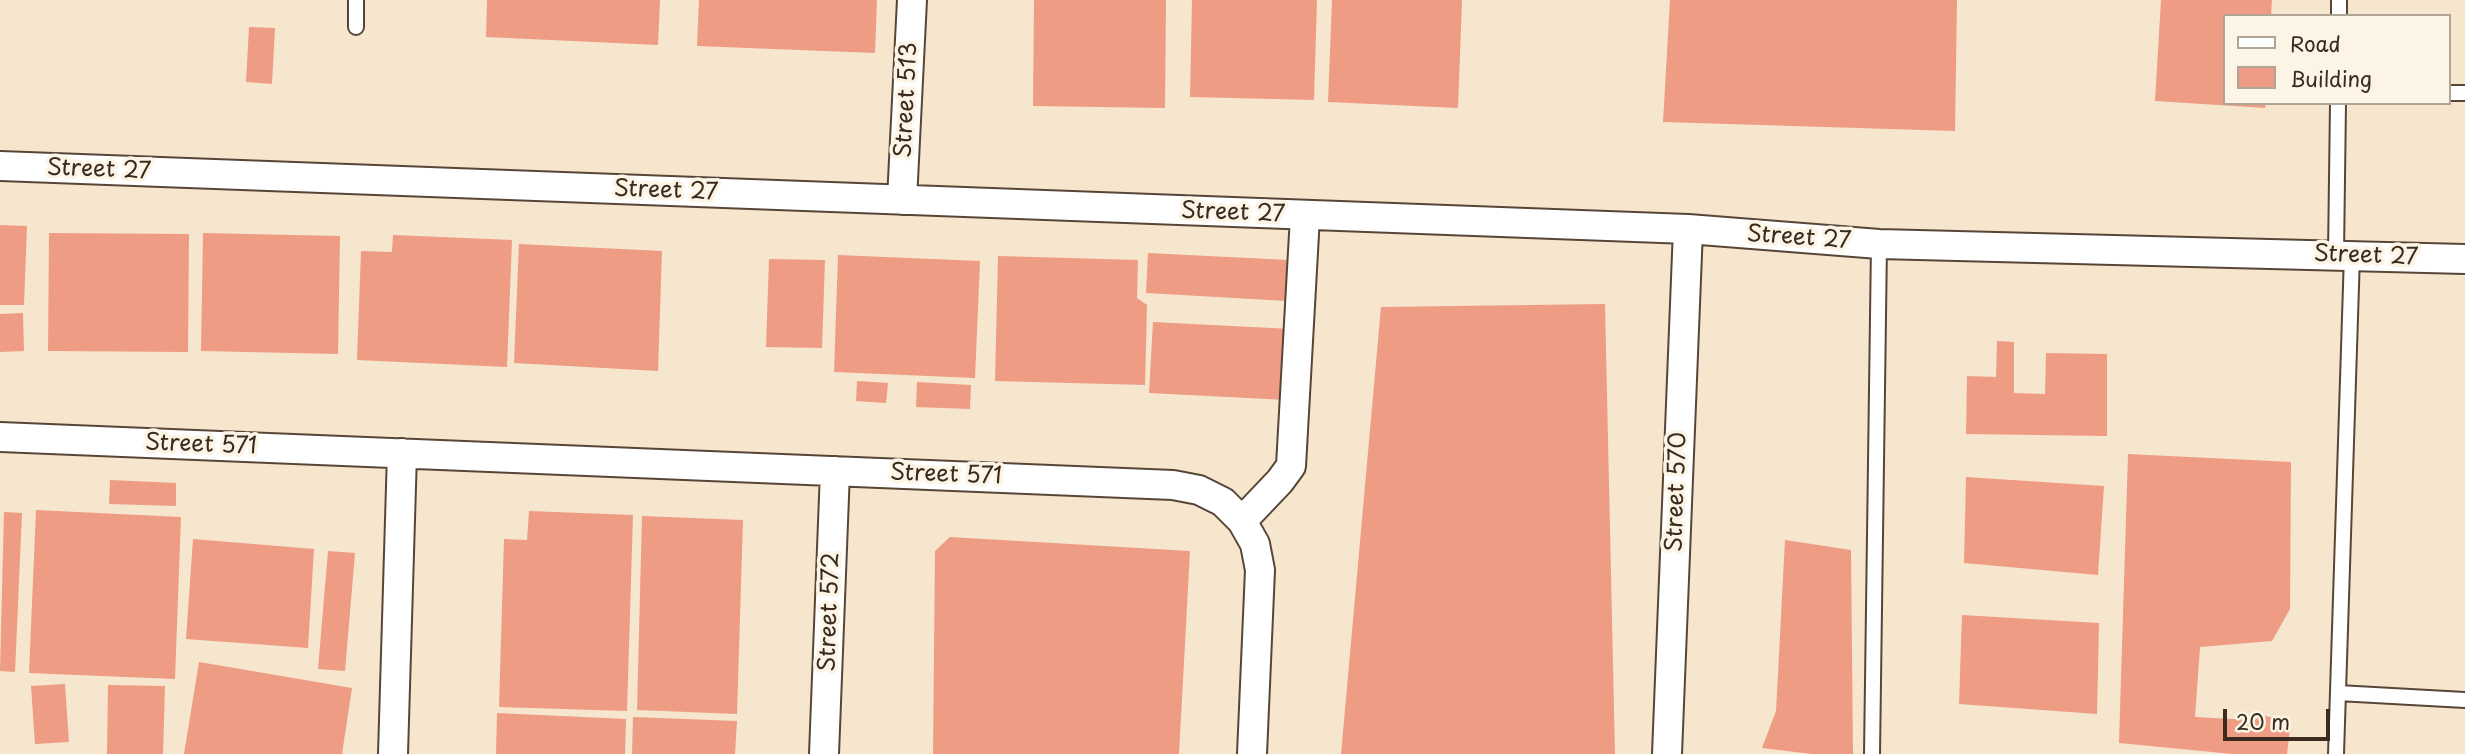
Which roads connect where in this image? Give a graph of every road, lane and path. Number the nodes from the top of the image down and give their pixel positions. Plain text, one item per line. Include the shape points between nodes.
1 (356, 0) edge
2 (912, 0) edge
3 (356, 27) dead end
4 (2338, 105) edge
5 (0, 166) edge
6 (902, 200) junction
7 (1305, 216) junction
8 (1688, 229) junction
9 (1879, 244) junction
10 (2344, 255) junction
11 (2465, 259) edge
12 (0, 437) edge
13 (402, 453) junction
14 (835, 471) junction
15 (1242, 521) junction
16 (2338, 693) junction
17 (2465, 700) edge
18 (393, 754) edge
19 (824, 754) edge
20 (1252, 754) edge
21 (1667, 754) edge
22 (1872, 754) edge
23 (2336, 754) edge

1 - 3 lane
2 - 6 street, Street 513
4 - 10 lane
5 - 6 street, Street 27
6 - 7 street, Street 27
7 - 8 street, Street 27
7 - 15 street via 1291,466
8 - 9 street, Street 27
8 - 21 street, Street 570
9 - 10 street, Street 27
9 - 22 lane
10 - 11 street, Street 27
10 - 16 lane
12 - 13 street, Street 571
13 - 14 street, Street 571
13 - 18 street
14 - 15 street, Street 571 via 1173,485 1199,490 1223,502
14 - 19 street, Street 572
15 - 20 street, Street 571 via 1255,544 1261,570
16 - 17 lane
16 - 23 lane

